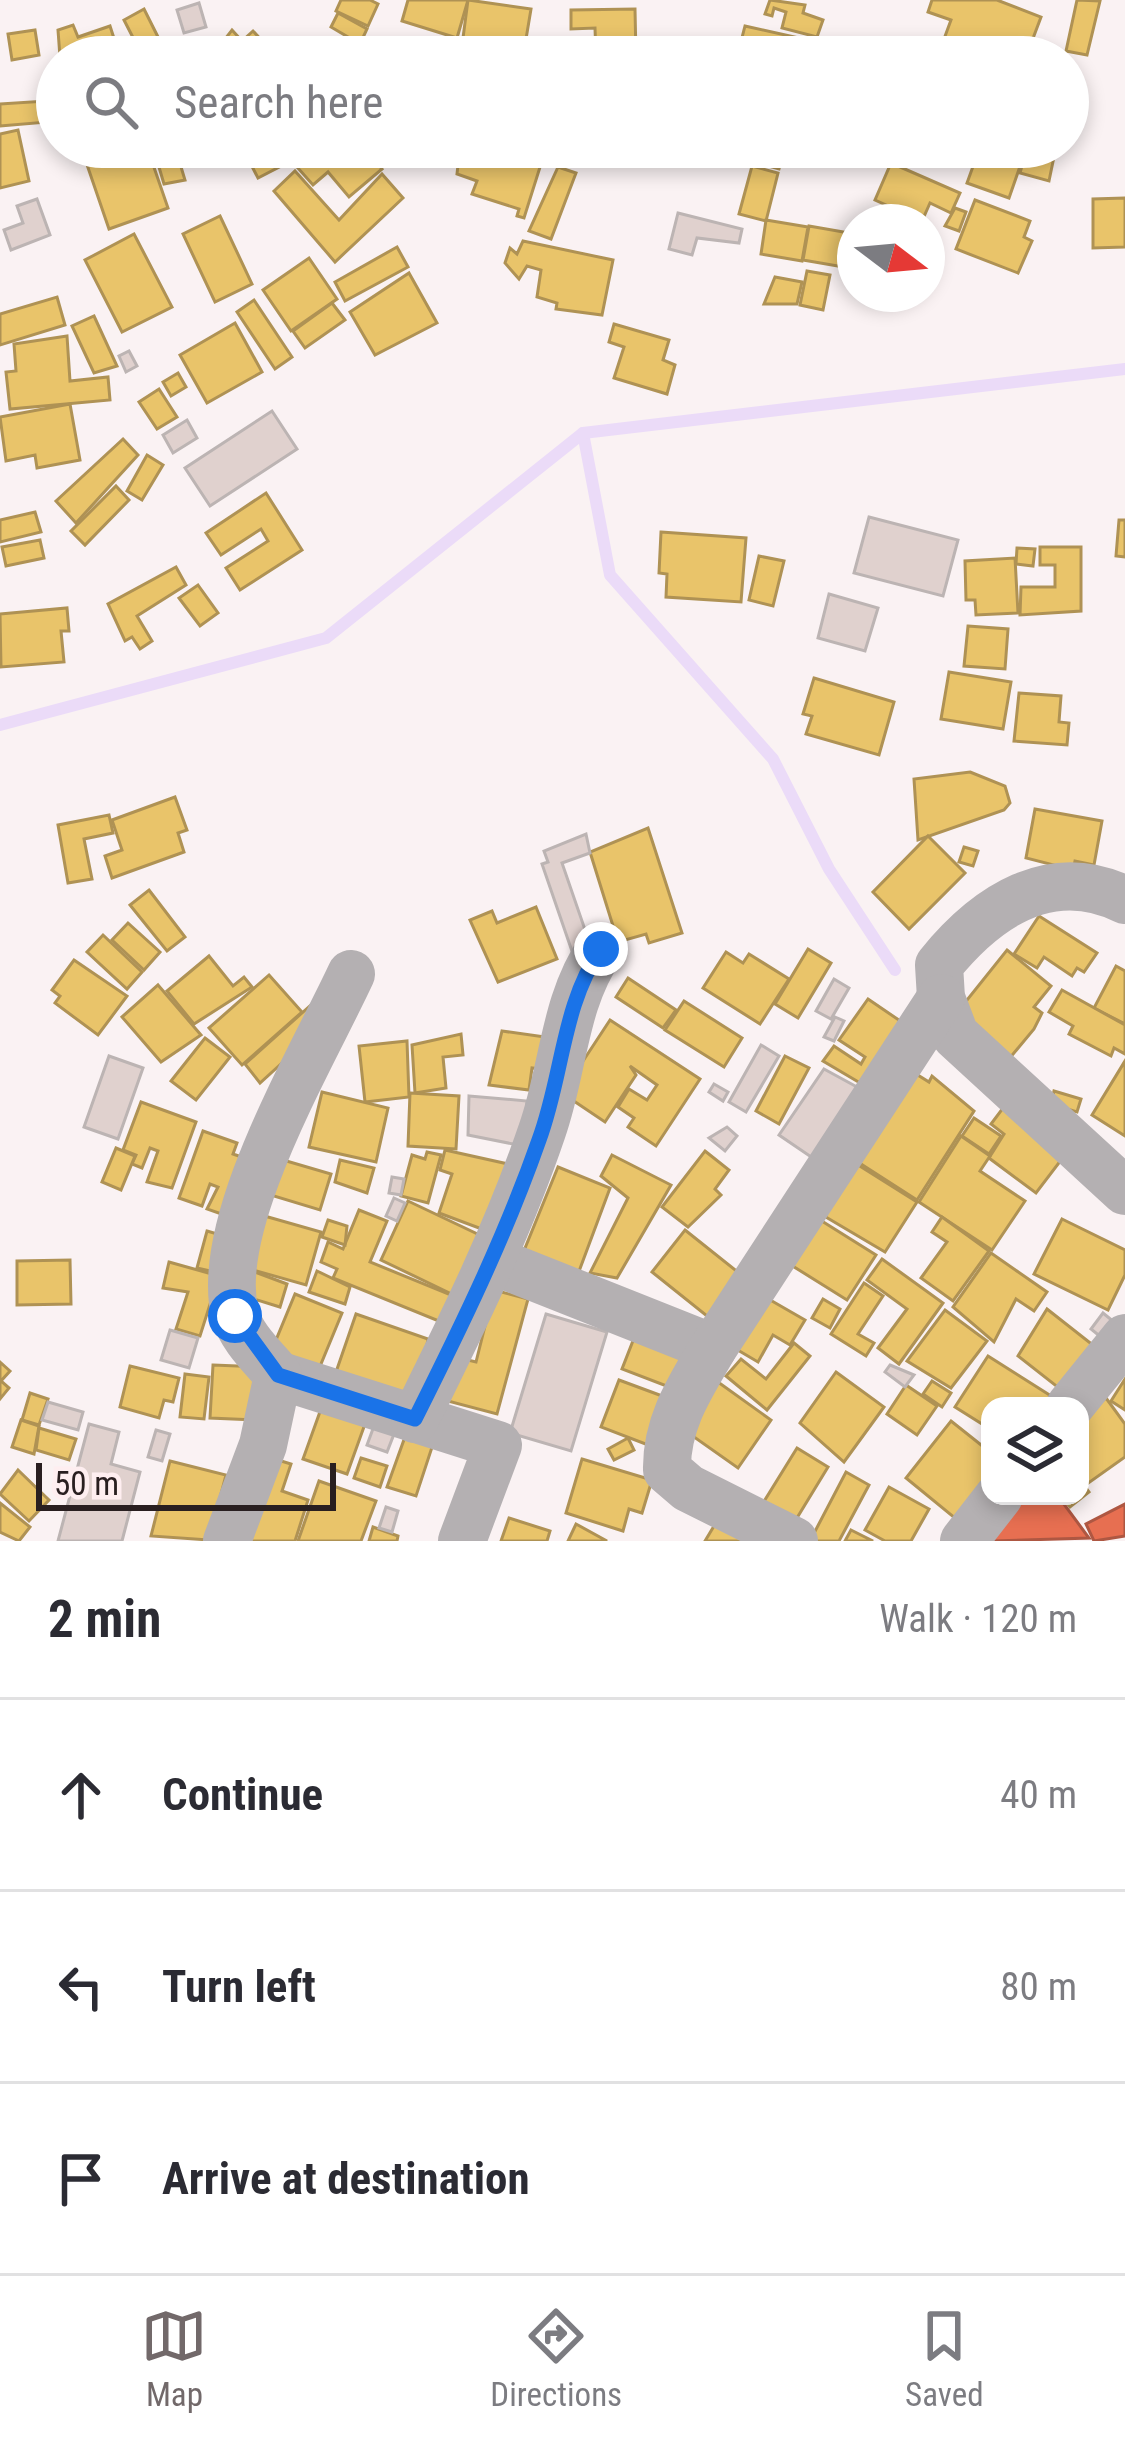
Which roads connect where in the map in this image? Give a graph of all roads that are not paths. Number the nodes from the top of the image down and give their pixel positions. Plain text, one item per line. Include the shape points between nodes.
1 (1125, 900) edge
2 (601, 949) dead end
3 (352, 974) dead end
4 (941, 998) junction
5 (1125, 1191) edge
6 (494, 1262) junction
7 (1125, 1338) edge
8 (713, 1348) junction
9 (278, 1375) junction
10 (1077, 1397) edge
11 (415, 1419) junction
12 (992, 1505) edge
13 (227, 1541) edge
14 (462, 1541) edge
15 (794, 1541) edge
16 (964, 1541) edge

1 - 4 street via 1069,882 1023,894 976,923 938,965
2 - 6 street via 579,981 555,1095
3 - 9 street via 265,1152 232,1264 235,1316
4 - 5 street via 955,1035
4 - 8 street
6 - 8 street
6 - 11 street
7 - 10 street
8 - 15 street via 674,1422 667,1470
9 - 11 street
9 - 13 street
11 - 14 street via 498,1445
12 - 16 street

